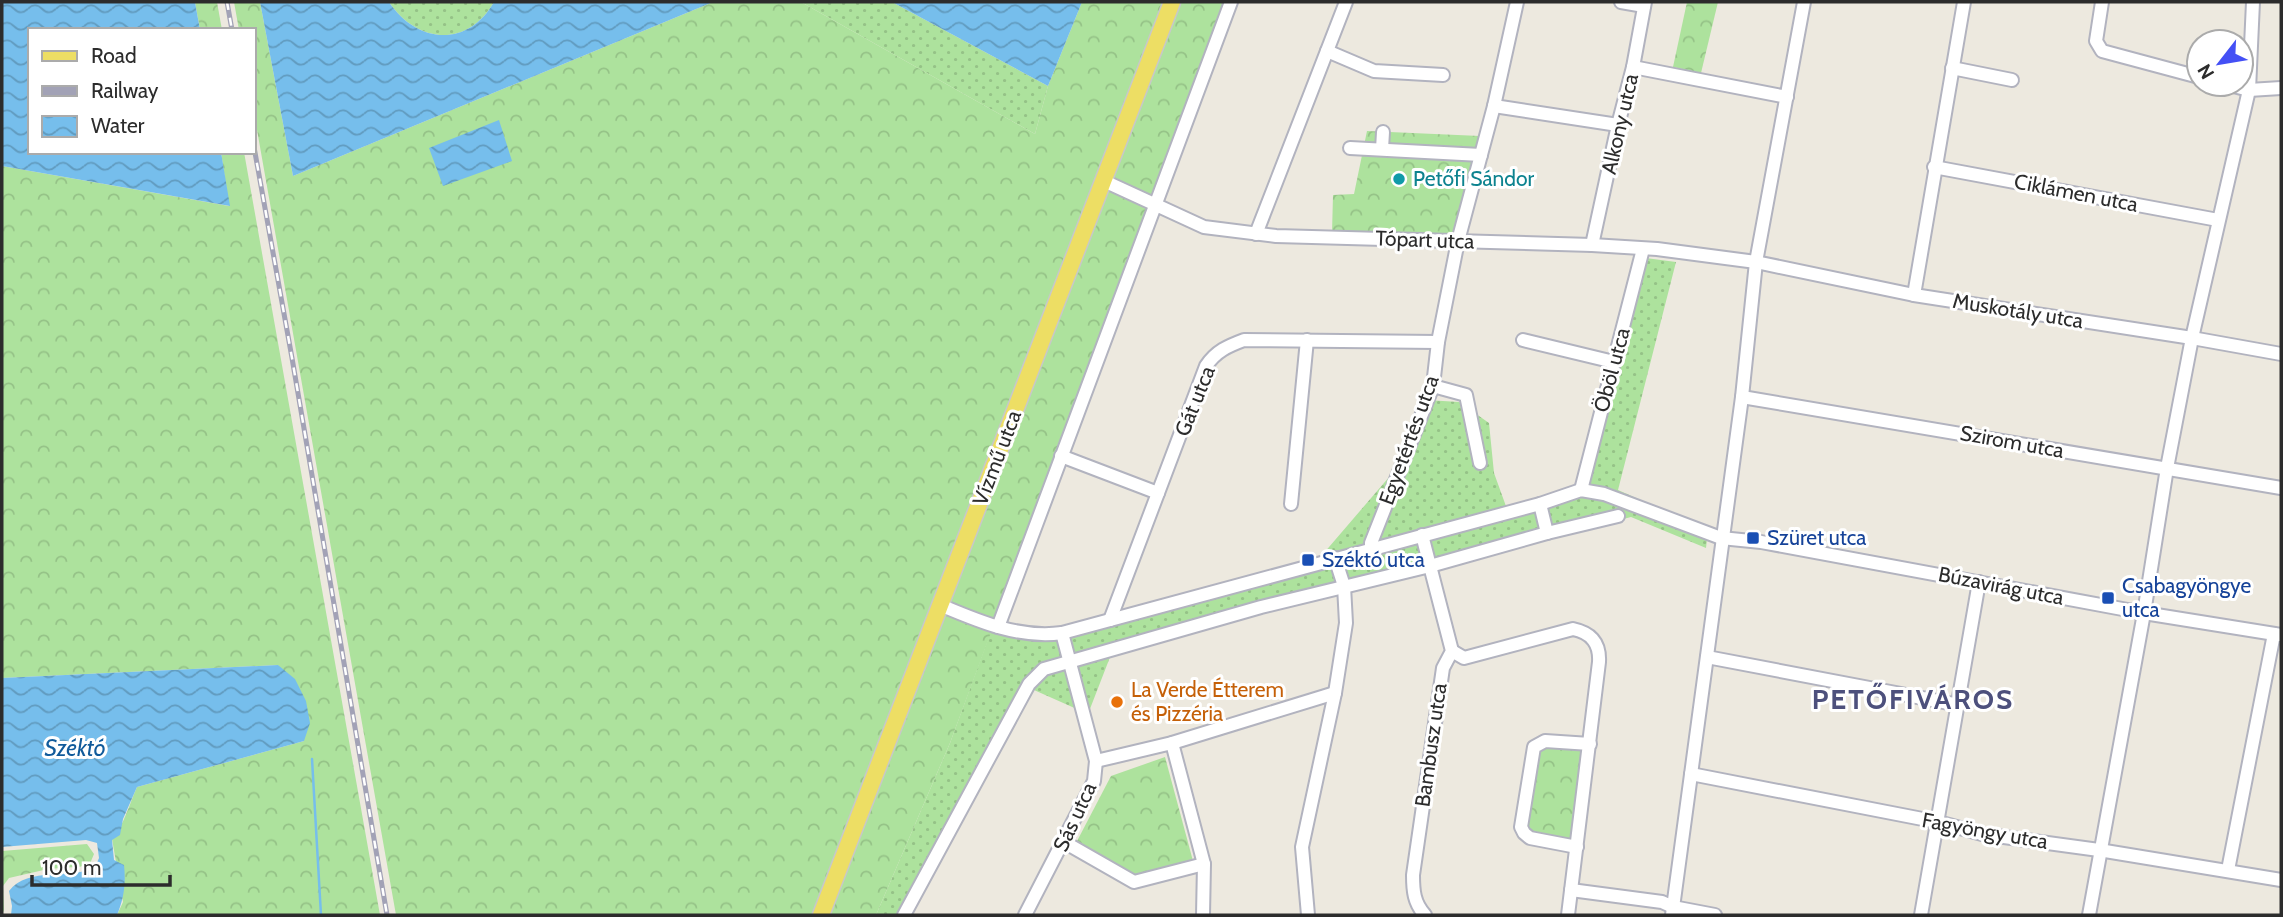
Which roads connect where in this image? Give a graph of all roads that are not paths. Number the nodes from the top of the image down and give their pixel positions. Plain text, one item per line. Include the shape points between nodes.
1 (1172, 2) edge
2 (1231, 2) edge
3 (1346, 2) edge
4 (1517, 2) edge
5 (1621, 2) edge
6 (1804, 2) edge
7 (1964, 2) edge
8 (2102, 2) edge
9 (2253, 2) edge
10 (1645, 4) edge
11 (2252, 28) edge
12 (1327, 51) junction
13 (1633, 67) junction
14 (1952, 68) junction
15 (2185, 73) edge
16 (1443, 75) dead end
17 (2012, 80) dead end
18 (2281, 88) edge
19 (2255, 90) edge
20 (1787, 97) junction
21 (2247, 98) edge
22 (1494, 106) junction
23 (1618, 125) junction
24 (1383, 132) dead end
25 (1350, 148) dead end
26 (1382, 149) junction
27 (1481, 155) junction
28 (1934, 167) junction
29 (1104, 181) junction
30 (1157, 205) junction
31 (2218, 220) junction
32 (1256, 234) junction
33 (1458, 241) junction
34 (1592, 245) junction
35 (1643, 249) junction
36 (1756, 262) junction
37 (1914, 295) junction
38 (2192, 338) junction
39 (1307, 340) junction
40 (1523, 340) dead end
41 (1438, 342) junction
42 (2281, 354) edge
43 (1614, 362) junction
44 (1433, 386) junction
45 (1742, 397) junction
46 (1061, 456) junction
47 (1480, 463) dead end
48 (2167, 468) junction
49 (2281, 488) edge
50 (1581, 490) junction
51 (1158, 494) junction
52 (1291, 504) dead end
53 (1540, 504) junction
54 (1618, 516) dead end
55 (1547, 533) junction
56 (1422, 534) junction
57 (1721, 538) junction
58 (1371, 549) junction
59 (1335, 558) junction
60 (1430, 566) junction
61 (1979, 582) junction
62 (1344, 586) junction
63 (940, 605) junction
64 (2144, 613) junction
65 (1110, 620) junction
66 (998, 627) junction
67 (1062, 633) junction
68 (2277, 634) edge
69 (1452, 651) junction
70 (1707, 657) junction
71 (1069, 662) junction
72 (1335, 693) junction
73 (1959, 705) junction
74 (1172, 743) junction
75 (1590, 744) junction
76 (1097, 761) junction
77 (1691, 774) junction
78 (1938, 822) junction
79 (1064, 842) junction
80 (1577, 847) junction
81 (2099, 850) junction
82 (1204, 864) junction
83 (2228, 870) junction
84 (2281, 880) edge
85 (1571, 890) junction
86 (1673, 911) edge
87 (821, 915) edge
88 (904, 915) edge
89 (1025, 915) edge
90 (1203, 915) edge
91 (1308, 915) edge
92 (1425, 915) edge
93 (1568, 915) edge
94 (1715, 915) edge
95 (1921, 915) edge
96 (2089, 915) edge

1 - 29 main road, Vízmű utca
2 - 30 street
3 - 12 street
4 - 22 street, Egyetértés utca
5 - 10 street
6 - 20 street
7 - 14 street
8 - 15 street via 2095,41 2102,51
9 - 11 street
10 - 13 street, Alkony utca
12 - 16 street via 1374,71
12 - 32 street
13 - 20 street
13 - 23 street, Alkony utca
14 - 17 street
14 - 28 street
18 - 19 street
20 - 36 street
21 - 31 street
22 - 23 street
22 - 27 street, Egyetértés utca
23 - 34 street, Alkony utca
24 - 26 street
25 - 26 street
26 - 27 street
27 - 33 street, Egyetértés utca
28 - 31 street, Ciklámen utca
28 - 37 street
29 - 30 street, Tópart utca
29 - 63 main road, Vízmű utca
30 - 32 street, Tópart utca via 1204,227
30 - 46 street
31 - 38 street
32 - 33 street, Tópart utca
33 - 34 street, Tópart utca
33 - 41 street, Egyetértés utca
34 - 35 street, Tópart utca
35 - 36 street, Tópart utca
35 - 43 street, Öböl utca
36 - 37 street, Muskotály utca
36 - 45 street
37 - 38 street, Muskotály utca
38 - 42 street, Muskotály utca
38 - 48 street
39 - 41 street, Gát utca
39 - 51 street, Gát utca via 1244,340 1213,357
39 - 52 street
40 - 43 street
41 - 44 street, Egyetértés utca
43 - 50 street, Öböl utca
44 - 47 street via 1466,395
44 - 58 street, Egyetértés utca
45 - 48 street, Szirom utca
45 - 57 street
46 - 51 street
46 - 66 street
48 - 49 street, Szirom utca
48 - 64 street
50 - 53 street
50 - 57 street via 1604,494
51 - 65 street, Gát utca
53 - 55 street
53 - 56 street
54 - 55 street
55 - 60 street
56 - 58 street
56 - 60 street
57 - 61 street, Búzavirág utca
57 - 70 street
58 - 59 street
59 - 62 street
59 - 65 street
60 - 62 street
60 - 69 street
61 - 64 street, Búzavirág utca
61 - 73 street
62 - 71 street
62 - 72 street via 1346,623
63 - 66 street
63 - 87 main road, Vízmű utca
64 - 68 street, Búzavirág utca
64 - 81 street
65 - 67 street
66 - 67 street
67 - 71 street, Sás utca
68 - 83 street
69 - 75 street via 1464,659 1573,629 1586,633 1600,656
69 - 92 street, Bambusz utca via 1443,667 1413,875 1415,899
70 - 73 street
70 - 77 street
71 - 76 street, Sás utca
71 - 88 street via 1044,669 1029,684
72 - 74 street
72 - 91 street via 1302,847
73 - 78 street
74 - 76 street
74 - 82 street
75 - 80 street
75 - 80 street via 1545,741 1534,747 1521,827 1530,838
76 - 79 street, Sás utca via 1094,781
77 - 78 street, Fagyöngy utca
77 - 86 street
78 - 81 street, Fagyöngy utca via 1982,834
78 - 95 street
79 - 82 street via 1134,882
79 - 89 street, Sás utca
80 - 85 street
81 - 83 street, Fagyöngy utca
81 - 96 street
82 - 90 street
83 - 84 street, Fagyöngy utca
85 - 86 street via 1662,902
85 - 93 street
86 - 94 street

